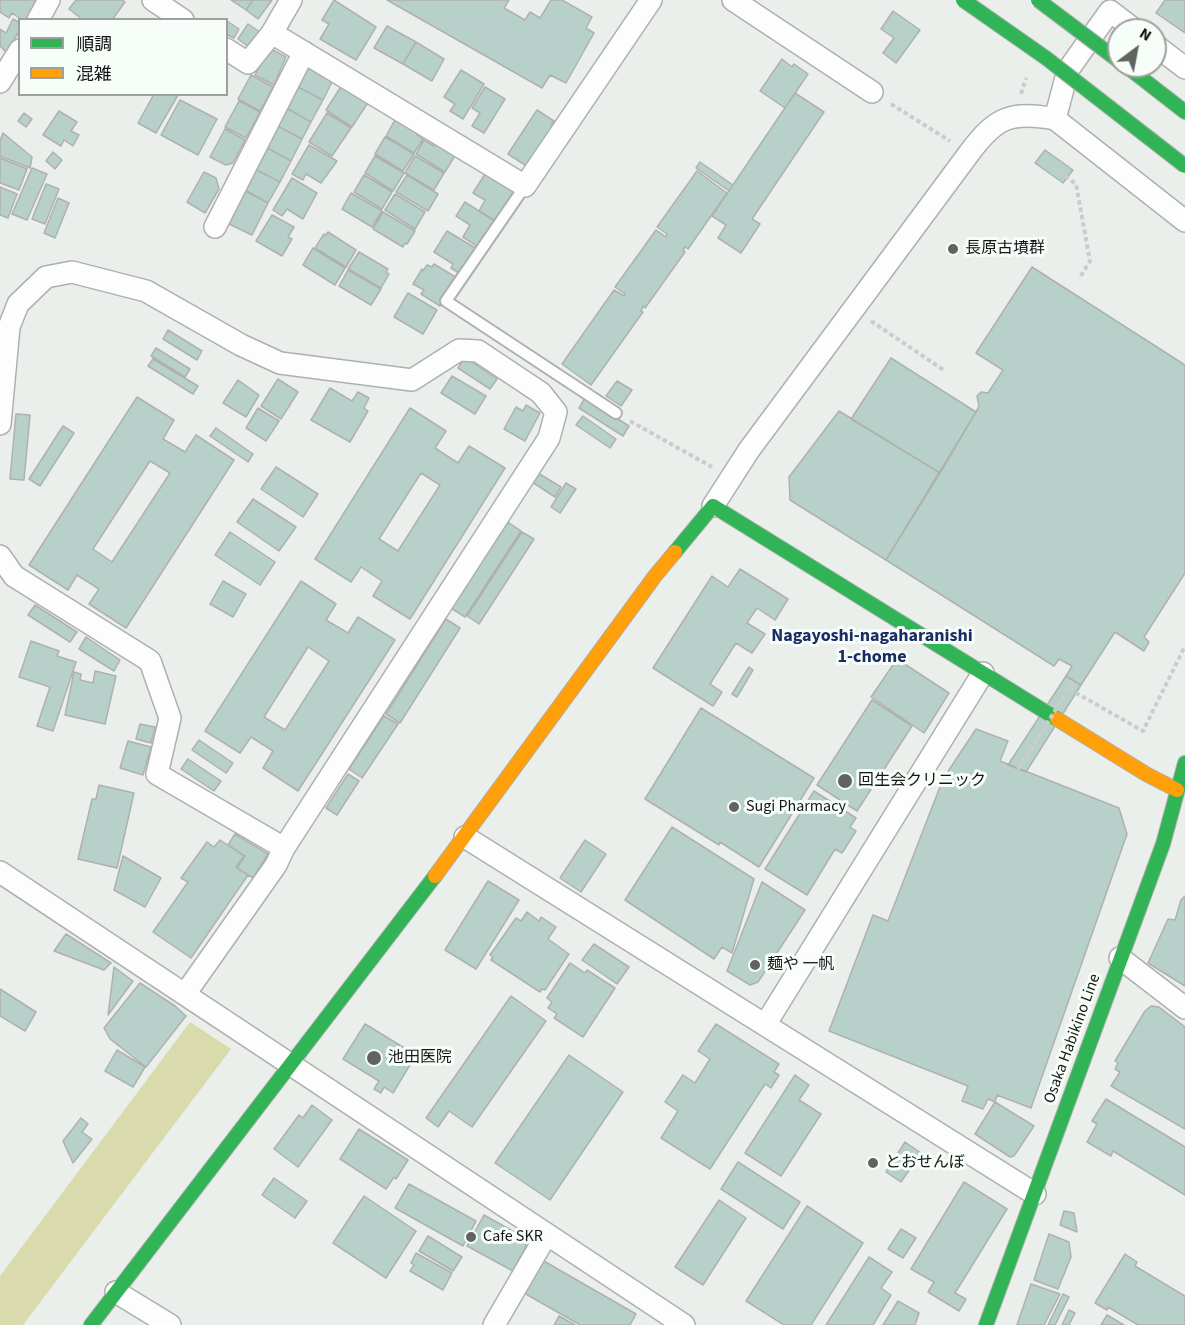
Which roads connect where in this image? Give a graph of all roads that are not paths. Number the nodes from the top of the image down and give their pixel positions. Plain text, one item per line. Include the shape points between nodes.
1 (49, 0) edge
2 (153, 0) edge
3 (291, 0) edge
4 (651, 0) edge
5 (733, 0) edge
6 (963, 0) edge
7 (1038, 0) edge
8 (39, 18) edge
9 (180, 18) edge
10 (1119, 18) edge
11 (272, 33) junction
12 (228, 50) edge
13 (304, 52) junction
14 (1107, 52) edge
15 (18, 53) edge
16 (1167, 54) edge
17 (1185, 68) edge
18 (1141, 78) edge
19 (0, 82) edge
20 (873, 92) road end
21 (1185, 112) edge
22 (1055, 119) junction
23 (1185, 166) edge
24 (525, 186) junction
25 (1185, 221) edge
26 (215, 227) dead end
27 (9, 303) edge
28 (616, 413) road end
29 (0, 424) edge
30 (713, 506) junction
31 (0, 556) edge
32 (983, 673) junction
33 (1185, 763) edge
34 (1178, 802) edge
35 (465, 837) junction
36 (284, 848) junction
37 (0, 872) edge
38 (1120, 958) junction
39 (185, 994) junction
40 (1185, 1008) edge
41 (765, 1025) junction
42 (290, 1064) junction
43 (1035, 1194) junction
44 (547, 1234) junction
45 (116, 1292) junction
46 (91, 1325) edge
47 (170, 1325) edge
48 (494, 1325) edge
49 (684, 1325) edge
50 (986, 1325) edge

1 - 8 street
2 - 9 street
3 - 11 street
4 - 24 street
5 - 20 street
6 - 23 street, bridge via 1046,58
7 - 14 street, bridge
10 - 22 street via 1110,11 1068,70
11 - 12 street via 248,63
11 - 13 street
13 - 24 street
13 - 26 street
15 - 19 street
16 - 17 street
18 - 21 street
22 - 25 street
22 - 30 street via 1029,114 1006,120 984,134 749,450
24 - 28 lane via 446,301
27 - 29 street
27 - 36 street via 46,277 72,272 146,291 280,363 412,380 459,350 478,351 541,393 556,412 549,438
30 - 32 street
30 - 35 street via 655,576
31 - 36 street via 14,576 150,661 170,718 157,774
32 - 34 street via 1146,774
32 - 41 street
33 - 34 street, Osaka Habikino Line
34 - 38 street, Osaka Habikino Line
35 - 41 street
35 - 42 street
36 - 39 street via 276,866
37 - 39 street
38 - 40 street
38 - 43 street, Osaka Habikino Line
39 - 42 street
41 - 43 street
42 - 44 street
42 - 45 street
43 - 50 street, Osaka Habikino Line
44 - 48 street
44 - 49 street
45 - 46 street
45 - 47 street

